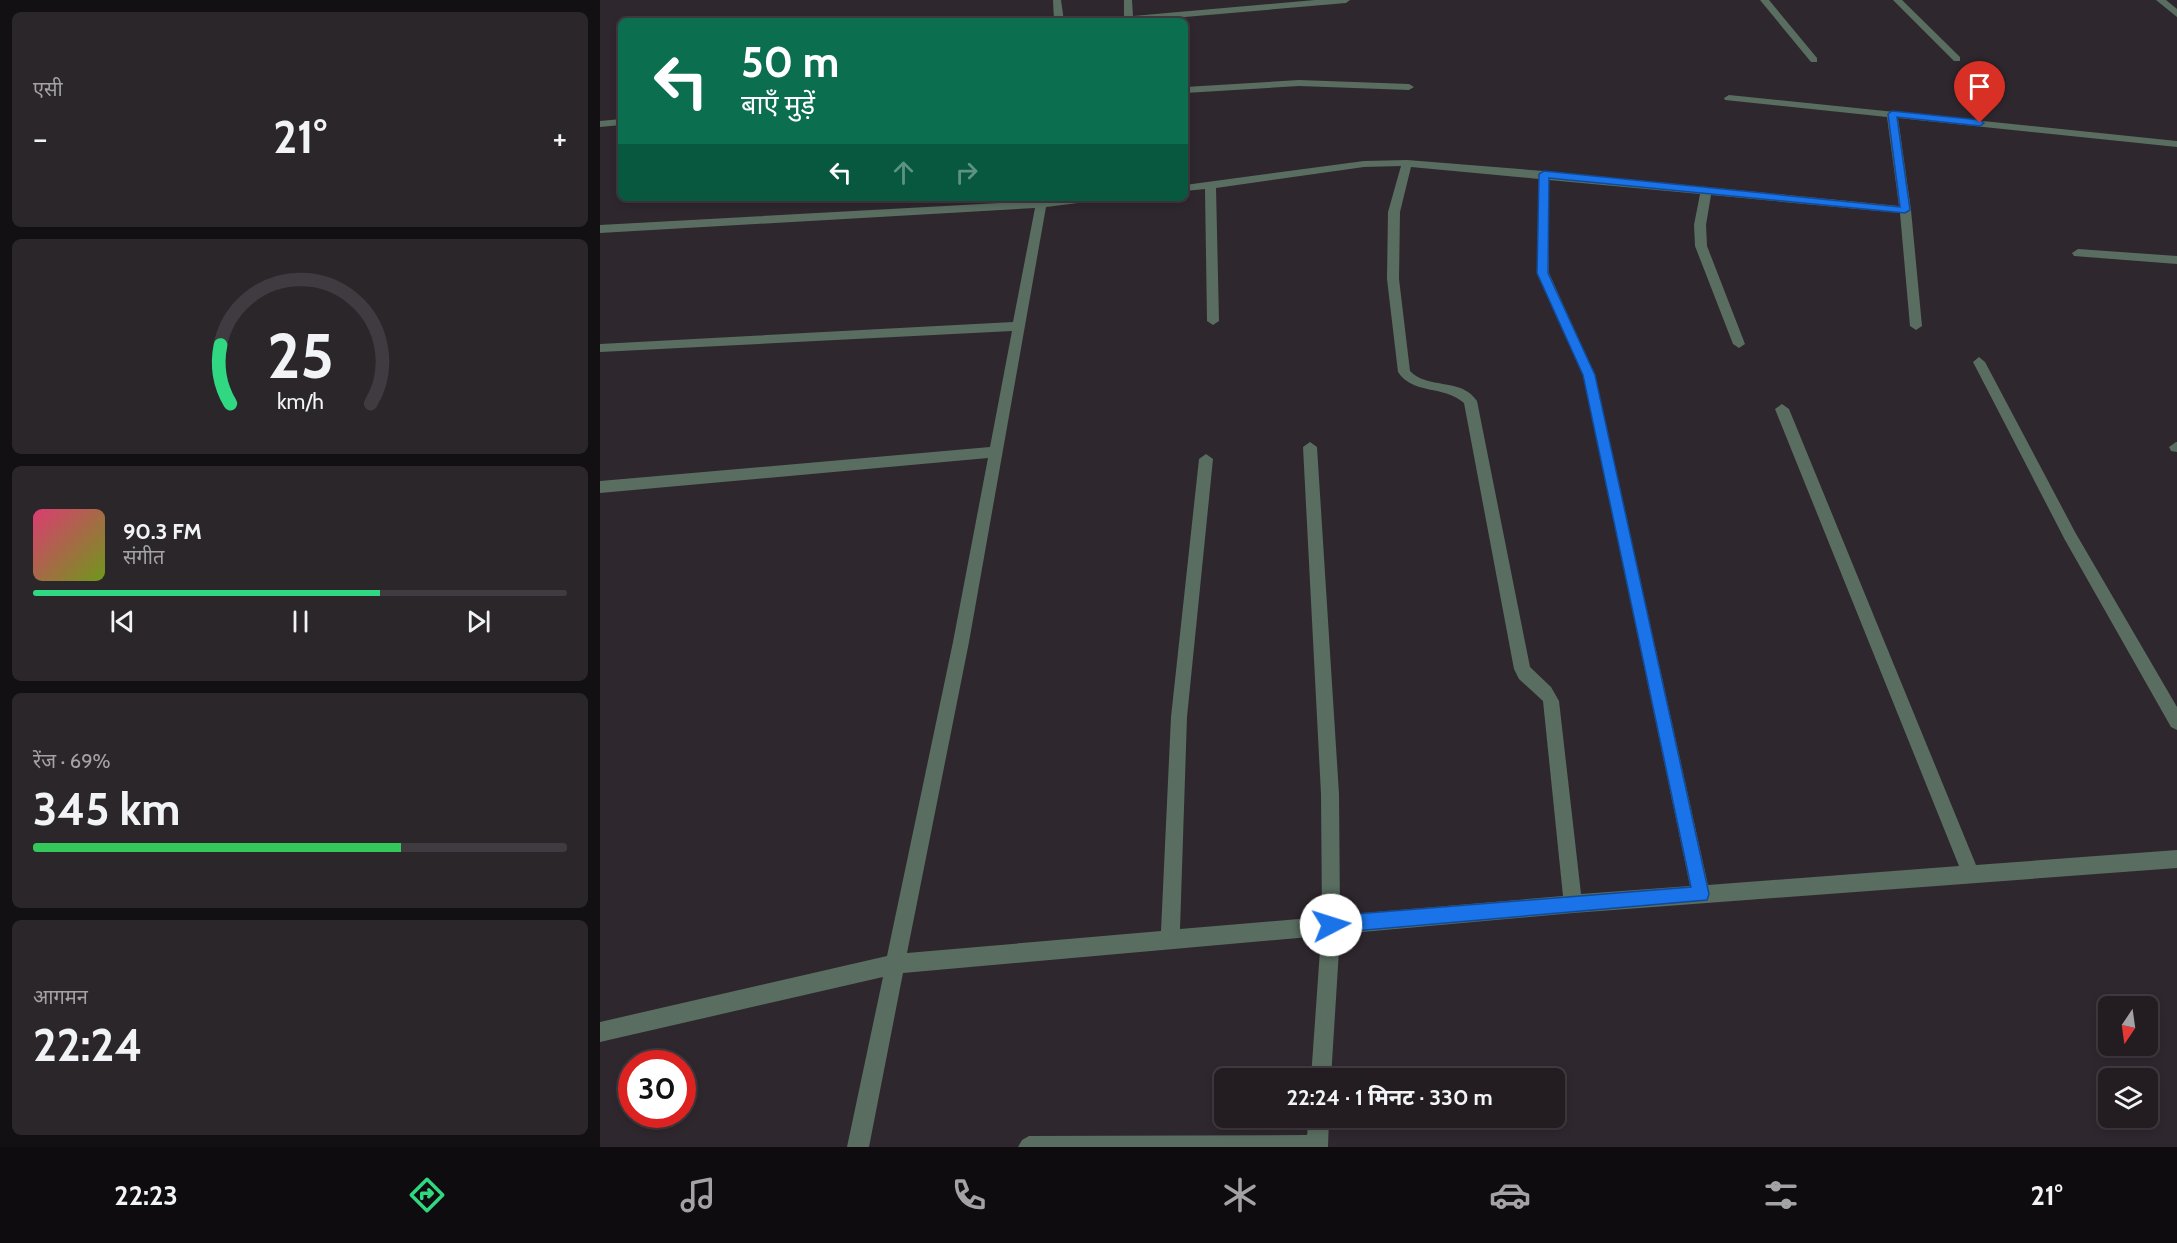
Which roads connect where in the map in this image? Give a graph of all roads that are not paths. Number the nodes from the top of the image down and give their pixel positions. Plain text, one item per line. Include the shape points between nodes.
1 (1058, 0) edge
2 (1128, 0) edge
3 (1346, 0) edge
4 (1764, 0) edge
5 (1897, 0) edge
6 (2160, 0) edge
7 (2177, 14) edge
8 (1059, 18) edge
9 (1129, 18) edge
10 (1151, 18) edge
11 (1957, 59) dead end
12 (1814, 60) dead end
13 (1409, 87) dead end
14 (1188, 90) edge
15 (1729, 98) dead end
16 (1892, 114) junction
17 (618, 122) edge
18 (600, 124) edge
19 (2177, 144) edge
20 (1407, 163) junction
21 (1544, 174) junction
22 (1210, 185) junction
23 (1188, 188) edge
24 (1706, 191) junction
25 (1041, 201) edge
26 (1905, 210) junction
27 (600, 229) edge
28 (2078, 253) dead end
29 (2177, 260) edge
30 (1213, 321) dead end
31 (1019, 326) junction
32 (1916, 326) dead end
33 (1738, 344) dead end
34 (600, 348) edge
35 (1979, 362) dead end
36 (1782, 409) dead end
37 (1310, 447) dead end
38 (996, 452) junction
39 (1206, 459) dead end
40 (600, 487) edge
41 (2177, 722) edge
42 (2177, 859) edge
43 (1971, 874) junction
44 (1701, 894) junction
45 (1573, 904) junction
46 (1331, 925) junction
47 (1170, 939) junction
48 (896, 964) junction
49 (600, 1032) edge
50 (1322, 1068) edge
51 (1318, 1128) edge
52 (1317, 1146) edge
53 (858, 1147) edge
54 (1029, 1147) edge

1 - 8 street
2 - 9 street
3 - 10 street
4 - 12 street
5 - 11 street
6 - 7 street
13 - 14 street via 1299,83
15 - 16 street
16 - 19 street
16 - 26 street
17 - 18 street
20 - 21 street
20 - 22 street via 1364,164
20 - 45 street via 1394,212 1394,279 1404,372 1415,381 1456,389 1470,401 1522,669 1551,701
21 - 24 street
21 - 44 street via 1543,273 1589,375
22 - 23 street
22 - 30 street
24 - 26 street
24 - 33 street via 1701,246
25 - 27 street
25 - 31 street
26 - 32 street
28 - 29 street
31 - 34 street
31 - 38 street
35 - 41 street via 2070,536
36 - 43 street
37 - 46 street via 1330,794
38 - 40 street
38 - 48 street
39 - 47 street via 1179,717
42 - 43 street
43 - 44 street
44 - 45 street
45 - 46 street
46 - 47 street
46 - 50 street
47 - 48 street
48 - 49 street
48 - 53 street
51 - 52 street
52 - 54 street

